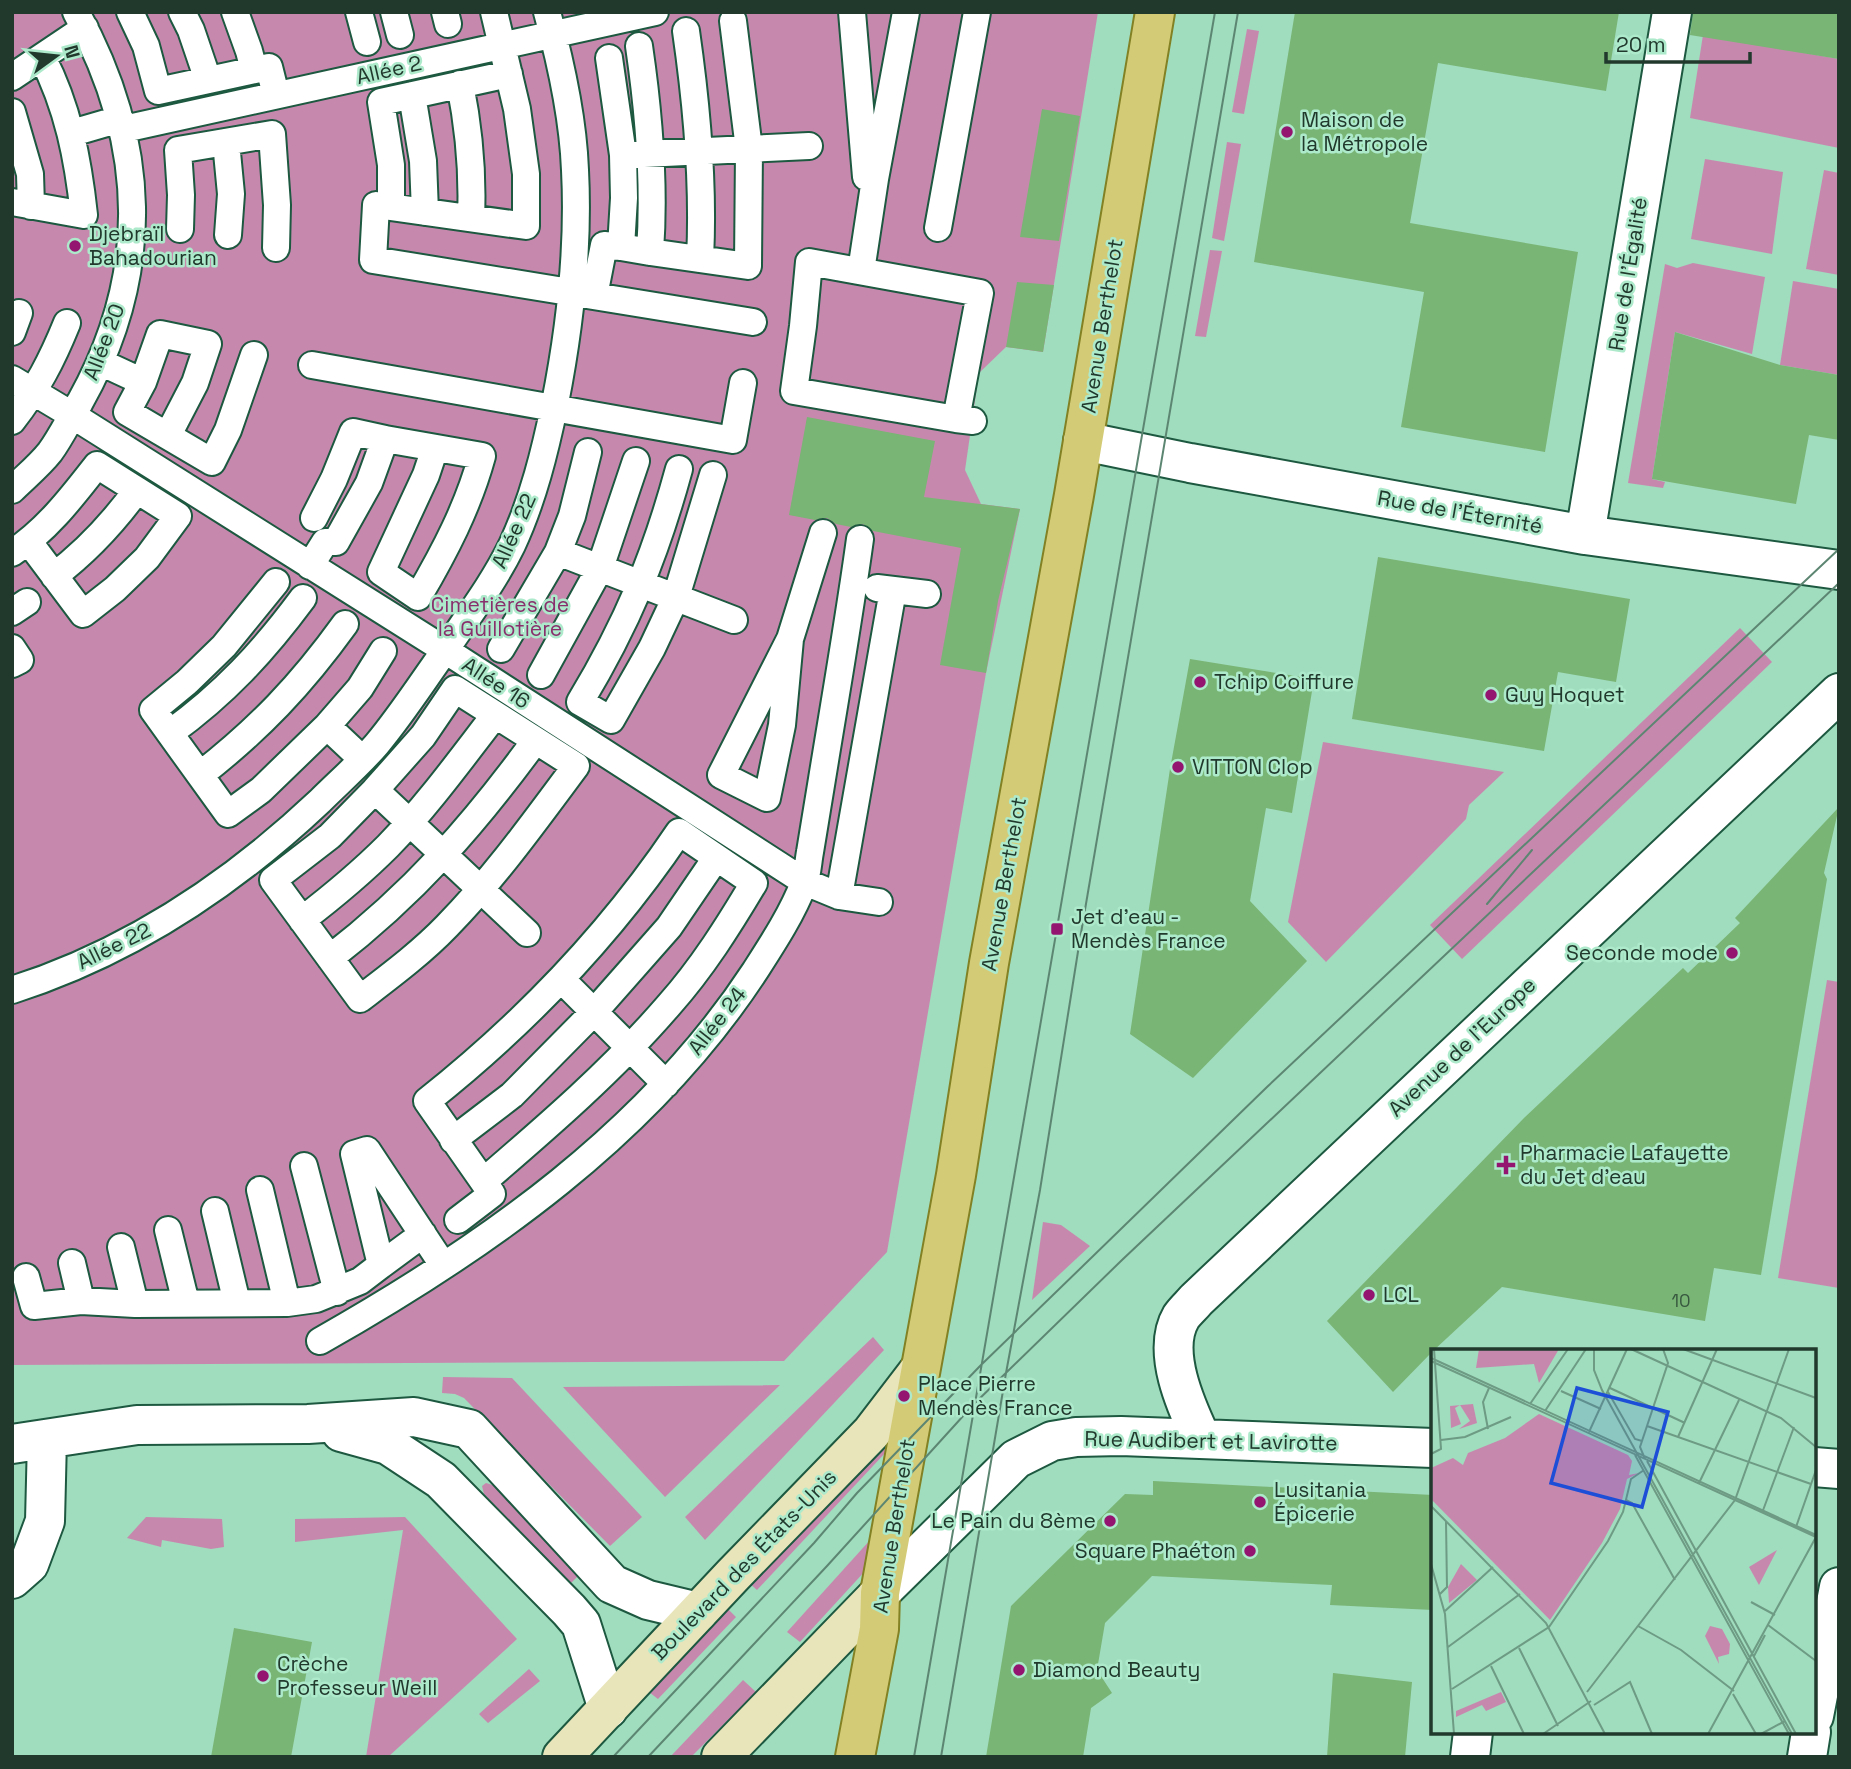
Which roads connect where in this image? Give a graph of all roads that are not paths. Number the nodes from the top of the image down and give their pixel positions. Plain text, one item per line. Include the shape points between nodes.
1 (130, 12) edge
2 (182, 12) edge
3 (235, 12) edge
4 (359, 12) edge
5 (494, 12) edge
6 (655, 12) edge
7 (852, 12) edge
8 (906, 12) edge
9 (977, 12) edge
10 (1155, 12) edge
11 (1672, 12) edge
12 (81, 20) edge
13 (733, 21) dead end
14 (550, 23) edge
15 (686, 31) dead end
16 (368, 42) dead end
17 (501, 45) junction
18 (639, 46) dead end
19 (898, 55) junction
20 (856, 56) junction
21 (42, 57) junction
22 (609, 58) dead end
23 (254, 70) junction
24 (509, 74) junction
25 (12, 77) edge
26 (208, 80) junction
27 (460, 84) junction
28 (892, 89) junction
29 (858, 91) junction
30 (276, 95) junction
31 (412, 95) junction
32 (244, 102) junction
33 (12, 112) edge
34 (122, 124) junction
35 (72, 133) junction
36 (252, 137) junction
37 (226, 142) junction
38 (809, 146) dead end
39 (750, 149) junction
40 (699, 151) junction
41 (651, 154) junction
42 (622, 155) junction
43 (875, 179) junction
44 (21, 204) edge
45 (391, 207) junction
46 (425, 212) junction
47 (471, 218) junction
48 (938, 228) dead end
49 (180, 229) dead end
50 (228, 235) dead end
51 (621, 247) junction
52 (276, 248) dead end
53 (650, 252) junction
54 (700, 259) junction
55 (861, 271) junction
56 (583, 294) junction
57 (753, 322) dead end
58 (67, 323) dead end
59 (254, 355) dead end
60 (100, 362) junction
61 (312, 365) dead end
62 (143, 382) junction
63 (743, 383) dead end
64 (23, 386) edge
65 (554, 408) junction
66 (72, 415) junction
67 (12, 422) edge
68 (168, 435) junction
69 (385, 439) junction
70 (1083, 440) junction
71 (435, 448) junction
72 (588, 452) dead end
73 (636, 461) dead end
74 (679, 469) dead end
75 (712, 475) dead end
76 (12, 490) edge
77 (137, 490) junction
78 (314, 518) dead end
79 (822, 533) dead end
80 (1585, 535) junction
81 (860, 538) dead end
82 (20, 547) edge
83 (558, 552) junction
84 (310, 566) junction
85 (600, 568) junction
86 (1839, 570) edge
87 (54, 576) junction
88 (276, 582) dead end
89 (854, 584) junction
90 (642, 585) junction
91 (893, 590) junction
92 (927, 594) dead end
93 (676, 597) junction
94 (303, 598) dead end
95 (734, 620) dead end
96 (345, 624) dead end
97 (790, 639) junction
98 (12, 648) edge
99 (501, 649) dead end
100 (445, 650) junction
101 (383, 651) dead end
102 (12, 664) edge
103 (541, 675) dead end
104 (1839, 693) edge
105 (495, 715) junction
106 (327, 726) junction
107 (170, 733) junction
108 (535, 741) junction
109 (362, 759) junction
110 (200, 775) junction
111 (375, 790) junction
112 (409, 822) junction
113 (444, 855) junction
114 (716, 858) junction
115 (805, 882) junction
116 (481, 889) junction
117 (839, 896) junction
118 (879, 902) dead end
119 (302, 920) junction
120 (527, 933) dead end
121 (330, 958) junction
122 (562, 980) junction
123 (12, 990) edge
124 (594, 1012) junction
125 (629, 1047) junction
126 (666, 1084) junction
127 (453, 1140) junction
128 (304, 1166) dead end
129 (484, 1181) junction
130 (260, 1190) dead end
131 (215, 1211) dead end
132 (458, 1220) dead end
133 (168, 1230) dead end
134 (423, 1234) junction
135 (121, 1247) dead end
136 (72, 1263) dead end
137 (382, 1265) junction
138 (443, 1265) junction
139 (26, 1277) dead end
140 (337, 1292) junction
141 (81, 1301) junction
142 (237, 1303) junction
143 (287, 1303) junction
144 (135, 1304) junction
145 (186, 1304) junction
146 (320, 1341) dead end
147 (920, 1369) junction
148 (308, 1424) junction
149 (1201, 1438) junction
150 (29, 1442) edge
151 (1431, 1448) edge
152 (1816, 1467) edge
153 (1839, 1469) edge
154 (12, 1579) edge
155 (1839, 1587) edge
156 (880, 1593) junction
157 (698, 1612) junction
158 (1816, 1706) edge
159 (608, 1709) junction
160 (1473, 1734) edge
161 (1811, 1734) edge
162 (562, 1757) edge
163 (721, 1757) edge
164 (855, 1757) edge
165 (1470, 1757) edge
166 (1807, 1757) edge

1 - 26 lane via 146,46 158,91
2 - 26 lane
3 - 23 lane
4 - 16 lane
5 - 17 lane
6 - 14 lane, Allée 2
7 - 20 lane
8 - 19 lane
9 - 48 lane
10 - 70 main road, Avenue Berthelot
11 - 80 street, Rue de l'Égalité
12 - 21 lane
12 - 34 lane, Allée 20
13 - 39 lane
14 - 17 lane, Allée 2
14 - 56 lane, Allée 22 via 575,167
15 - 40 lane
17 - 24 lane
17 - 30 lane, Allée 2
18 - 41 lane
19 - 20 lane
19 - 28 lane
20 - 29 lane
21 - 25 lane
21 - 35 lane
22 - 42 lane
23 - 26 lane
23 - 30 lane via 269,67
24 - 27 lane
24 - 47 lane via 526,174 526,226
27 - 31 lane
27 - 47 lane via 473,187
28 - 29 lane
28 - 43 lane
29 - 43 lane via 866,177
30 - 32 lane, Allée 2
31 - 45 lane via 381,102 391,166
31 - 46 lane via 424,161
32 - 34 lane, Allée 2
32 - 36 lane
33 - 44 lane via 30,174
34 - 35 lane, Allée 2
34 - 60 lane, Allée 20 via 131,174 131,237 127,278
35 - 44 lane via 83,215
36 - 37 lane
36 - 52 lane via 272,134
37 - 49 lane via 178,150
37 - 50 lane via 231,194
38 - 39 lane
39 - 40 lane
39 - 54 lane via 748,266
40 - 41 lane
40 - 54 lane
41 - 42 lane
41 - 53 lane
42 - 51 lane
43 - 55 lane
45 - 46 lane
45 - 56 lane via 376,205 373,260
46 - 47 lane
51 - 53 lane
51 - 56 lane via 604,245
53 - 54 lane
55 - 55 lane via 980,293 964,420 794,391 809,262
56 - 57 lane
56 - 65 lane, Allée 22
58 - 64 lane via 50,363
59 - 68 lane via 212,463
60 - 62 lane
60 - 66 lane, Allée 20
61 - 65 lane
62 - 68 lane via 127,412
62 - 68 lane via 160,334 208,344 195,383
63 - 65 lane via 733,440
64 - 66 lane, Allée 16
64 - 67 lane
65 - 100 lane, Allée 22 via 535,485 512,544 479,603
66 - 76 lane, Allée 20 via 50,453
66 - 84 lane, Allée 16
69 - 71 lane
69 - 78 lane via 353,432
69 - 84 lane via 369,483 336,542 325,541
70 - 80 street, Rue de l'Éternité
70 - 147 main road, Avenue Berthelot
71 - 71 lane via 482,456 448,546 418,597 381,572
72 - 83 lane
73 - 85 lane
74 - 90 lane
75 - 93 lane
77 - 82 lane via 97,465 61,509
77 - 87 lane via 83,555
77 - 87 lane via 178,516 147,558 83,614
79 - 97 lane
80 - 86 street, Rue de l'Éternité
81 - 89 lane, Allée 24
82 - 87 lane
83 - 85 lane
83 - 99 lane
84 - 100 lane, Allée 16
85 - 90 lane
85 - 103 lane
88 - 107 lane via 224,646 153,710
89 - 91 lane
89 - 115 lane, Allée 24
90 - 93 lane
90 - 93 lane via 611,652 580,702 611,720
91 - 92 lane
91 - 117 lane
93 - 95 lane
94 - 107 lane via 238,677
96 - 110 lane via 282,702 242,743
97 - 97 lane via 782,724 766,798 721,775
98 - 102 lane via 20,660
100 - 109 lane, Allée 22
100 - 115 lane, Allée 16
101 - 106 lane via 360,688
104 - 149 street, Avenue de l'Europe via 1196,1300 1181,1318 1174,1348 1186,1407
105 - 108 lane
105 - 111 lane via 454,689 423,736
105 - 112 lane
106 - 109 lane
106 - 110 lane via 261,790 228,814
107 - 110 lane
108 - 113 lane
108 - 116 lane via 576,766
109 - 123 lane, Allée 22 via 286,833 161,923 93,958
111 - 112 lane
111 - 119 lane via 330,836 273,880
112 - 113 lane
112 - 119 lane via 343,889
113 - 116 lane
113 - 121 lane via 373,925
114 - 122 lane via 679,832 625,906
114 - 124 lane via 668,927
114 - 125 lane via 754,883 702,962
115 - 117 lane, Allée 16
115 - 126 lane, Allée 24 via 744,988
116 - 120 lane
116 - 121 lane via 435,937 360,999
117 - 118 lane, Allée 16
119 - 121 lane
122 - 124 lane
122 - 127 lane via 481,1059 426,1101
124 - 125 lane
124 - 127 lane via 512,1095
125 - 126 lane
125 - 129 lane
126 - 138 lane, Allée 24 via 534,1203
127 - 129 lane
128 - 140 lane
129 - 132 lane via 492,1194
130 - 143 lane
131 - 142 lane
133 - 145 lane
134 - 137 lane
134 - 137 lane via 367,1150 354,1154
134 - 138 lane
135 - 144 lane
136 - 141 lane
137 - 140 lane
138 - 146 lane, Allée 24
139 - 141 lane via 34,1306
140 - 143 lane
141 - 144 lane
142 - 143 lane
142 - 145 lane
144 - 145 lane
147 - 156 main road, Avenue Berthelot
147 - 157 main road, Boulevard des États-Unis via 871,1433
148 - 150 street via 138,1425
148 - 157 street via 414,1417 469,1429 612,1584 648,1600
148 - 159 street via 388,1444 441,1480 581,1624
149 - 151 street, Rue Audibert et Lavirotte
149 - 156 street, Rue Audibert et Lavirotte via 1076,1437 1033,1448 1016,1459
150 - 154 street via 44,1521 29,1564
152 - 153 street
155 - 158 street
156 - 163 main road
156 - 164 main road, Avenue Berthelot via 879,1629
157 - 159 main road, Boulevard des États-Unis
159 - 162 main road, Boulevard des États-Unis
160 - 165 street
161 - 166 street

